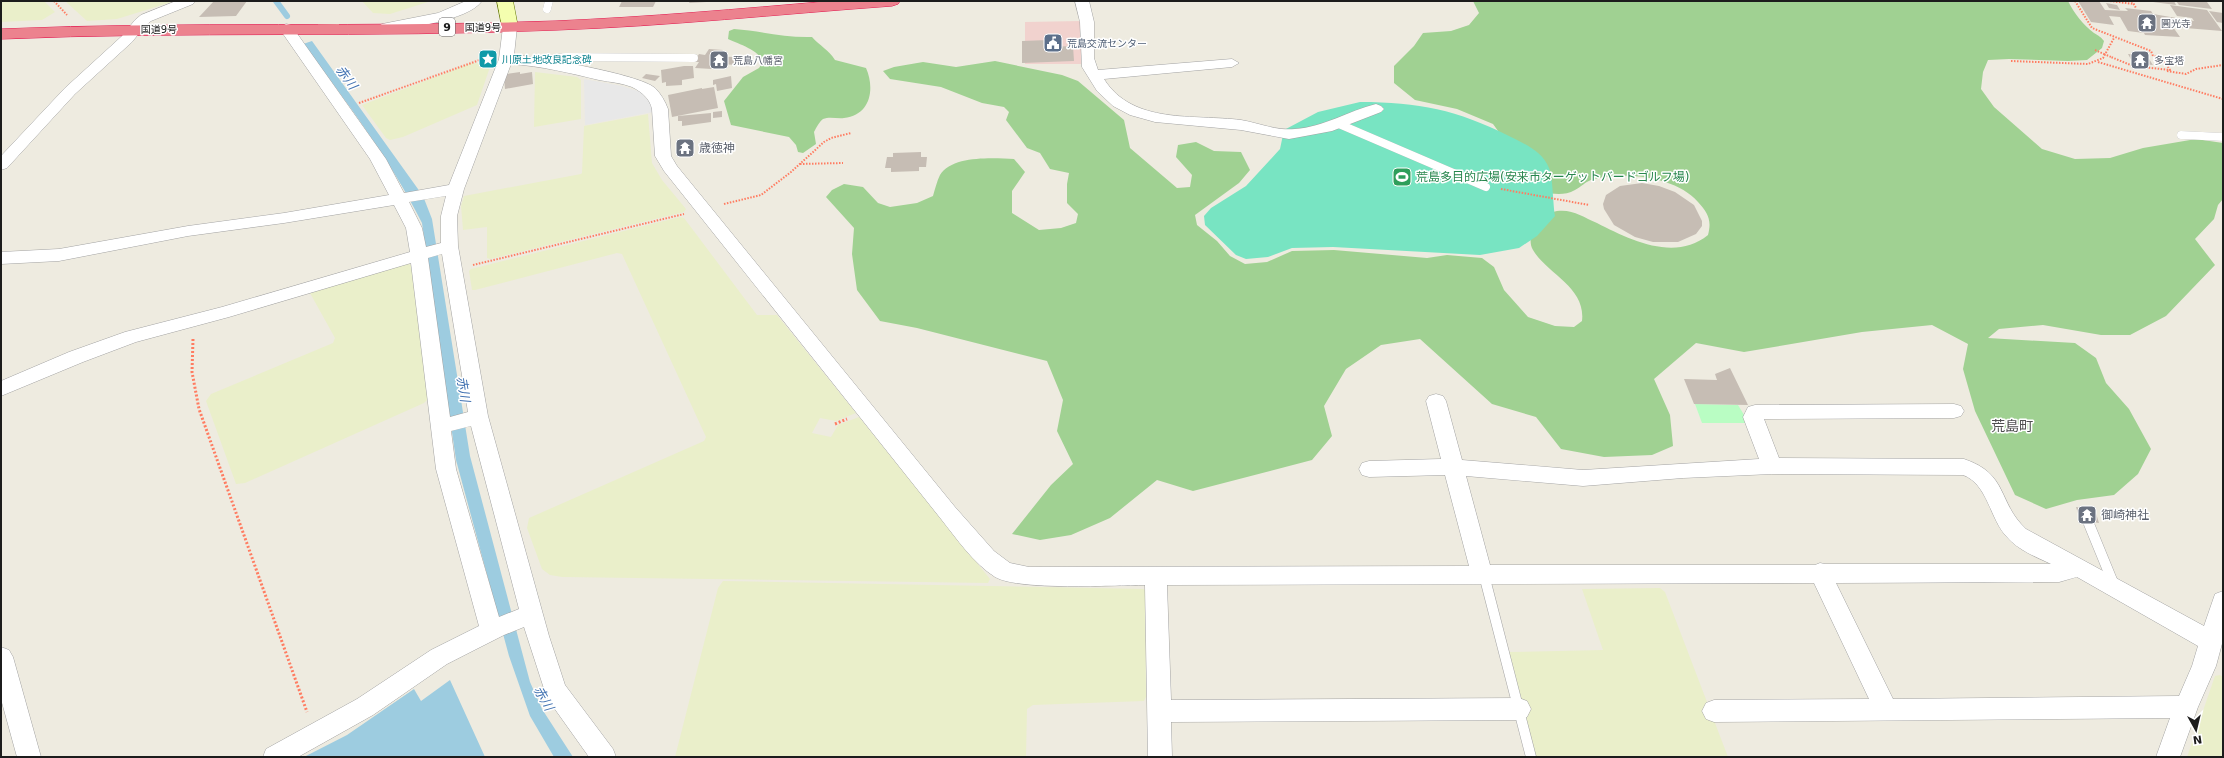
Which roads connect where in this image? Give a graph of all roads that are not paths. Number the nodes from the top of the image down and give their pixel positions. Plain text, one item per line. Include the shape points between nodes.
1 (188, 1) edge
2 (442, 1) edge
3 (475, 1) edge
4 (505, 1) edge
5 (550, 1) edge
6 (892, 1) edge
7 (1082, 1) edge
8 (547, 9) dead end
9 (453, 12) junction
10 (510, 27) junction
11 (286, 28) junction
12 (382, 28) junction
13 (135, 29) junction
14 (1, 34) edge
15 (506, 56) junction
16 (694, 58) dead end
17 (533, 62) junction
18 (1232, 63) dead end
19 (1094, 75) junction
20 (1376, 109) dead end
21 (1339, 124) junction
22 (2181, 135) dead end
23 (2223, 138) edge
24 (1, 164) edge
25 (1486, 187) road end
26 (456, 189) junction
27 (398, 199) junction
28 (449, 246) junction
29 (419, 254) junction
30 (1, 258) edge
31 (1, 389) edge
32 (1436, 401) dead end
33 (1954, 411) dead end
34 (458, 422) junction
35 (1772, 466) junction
36 (1453, 467) junction
37 (1370, 469) dead end
38 (2089, 524) dead end
39 (2075, 565) junction
40 (1820, 572) junction
41 (1483, 575) junction
42 (1156, 577) junction
43 (2115, 587) junction
44 (2223, 601) edge
45 (509, 623) junction
46 (2210, 641) junction
47 (1, 657) edge
48 (2186, 706) junction
49 (1519, 708) junction
50 (1886, 710) junction
51 (1160, 711) junction
52 (1714, 711) dead end
53 (28, 757) edge
54 (275, 757) edge
55 (604, 757) edge
56 (1160, 757) edge
57 (1532, 757) edge
58 (2168, 757) edge

1 - 13 street via 146,18
2 - 9 street
3 - 9 street
4 - 10 main road
5 - 8 lane
6 - 10 highway, 国道9号 / 9 via 675,18
7 - 19 street via 1087,22 1088,66
9 - 12 street
10 - 12 highway, 国道9号 / 9
10 - 15 street
11 - 12 highway, 国道9号 / 9
11 - 13 highway, 国道9号 / 9
11 - 27 street via 378,159
13 - 14 highway, 国道9号 / 9
13 - 24 street via 127,40 70,91
15 - 17 street
15 - 26 street
16 - 17 lane via 566,58
17 - 42 street via 637,84 649,91 660,109 663,156 670,168 986,557 1004,571 1029,576
18 - 19 street
19 - 21 street via 1118,103 1154,118 1185,123 1217,122 1242,125 1293,135
20 - 21 street
21 - 25 lane
22 - 23 lane
26 - 27 street
26 - 28 street via 449,216
27 - 29 street via 414,228
27 - 30 street via 188,231 59,255
28 - 29 street
28 - 34 street via 454,269
29 - 31 street via 131,337
29 - 34 street
32 - 36 street
33 - 35 street via 1754,412 1753,417
34 - 45 street
34 - 45 street via 446,469
35 - 36 street via 1583,478 1555,478
35 - 39 street via 1970,468 1983,478 2014,532
36 - 37 street
36 - 41 street
38 - 43 lane
39 - 40 street via 2067,572 2059,573
39 - 43 street
40 - 41 street
40 - 50 street
41 - 42 street
41 - 49 lane
42 - 51 street
43 - 46 street
44 - 46 street
45 - 54 street via 439,657 365,707
45 - 55 street
46 - 48 street via 2204,666
47 - 53 street
48 - 50 street
48 - 58 street
49 - 51 street
49 - 57 lane
50 - 52 street
51 - 56 street

